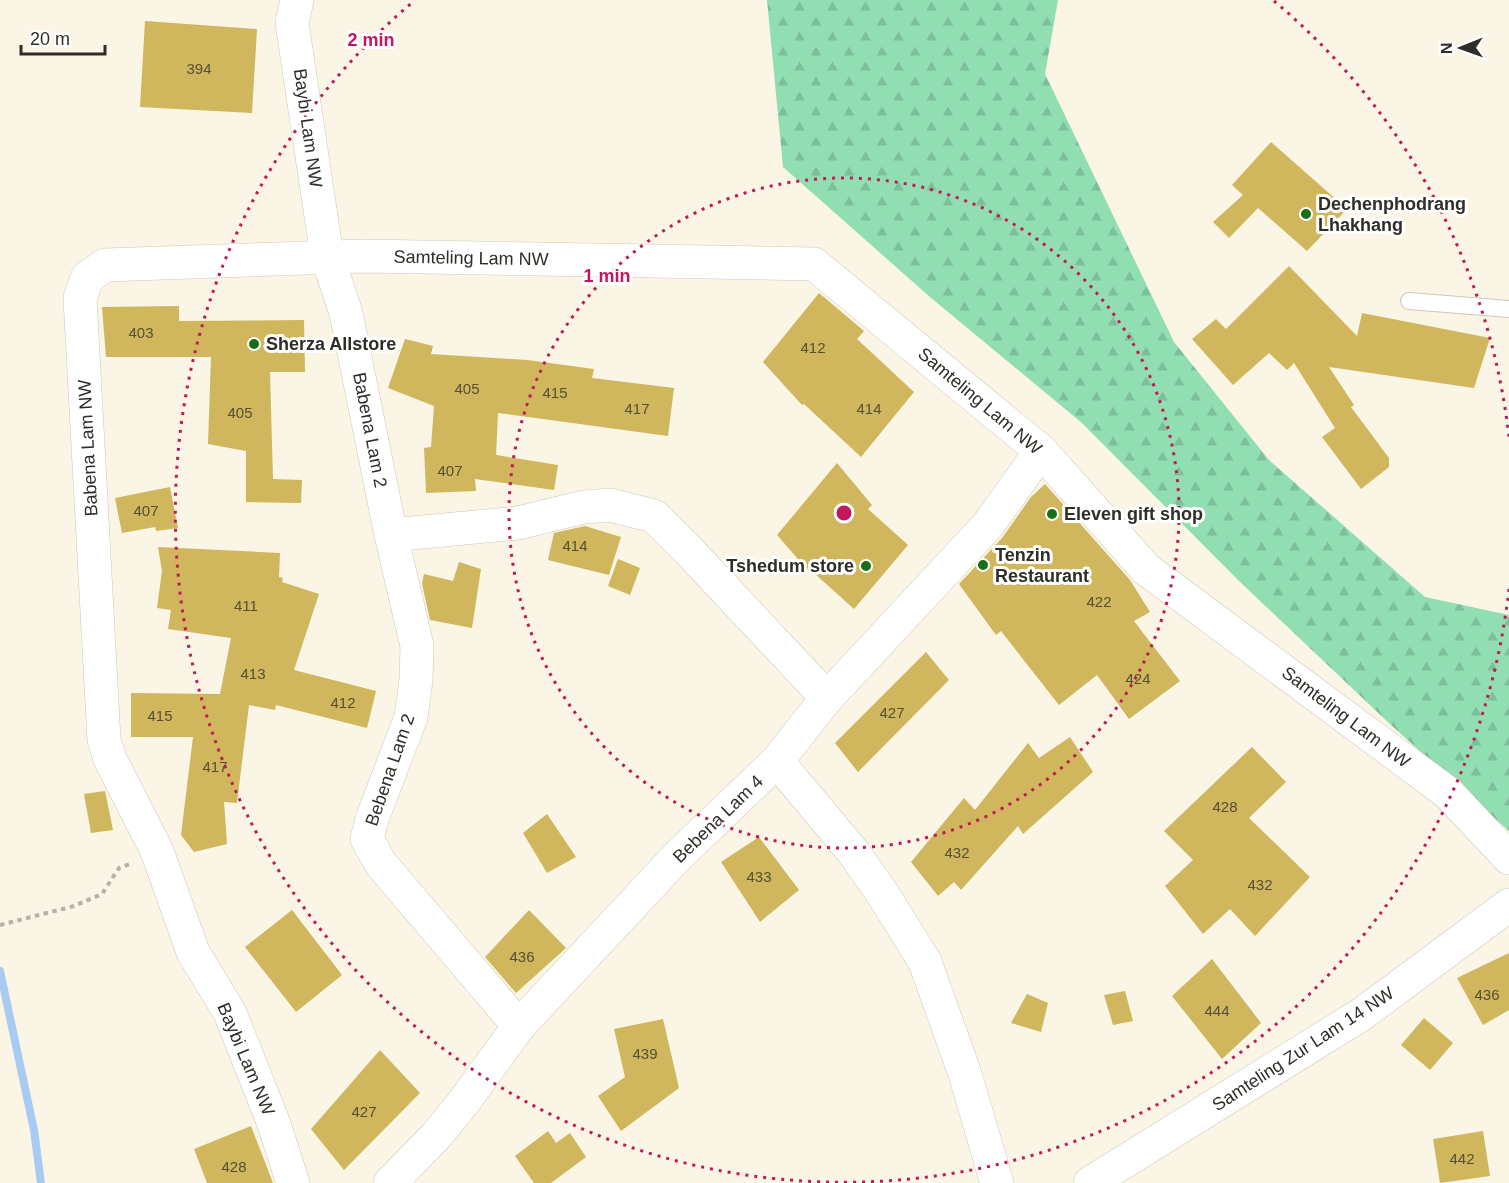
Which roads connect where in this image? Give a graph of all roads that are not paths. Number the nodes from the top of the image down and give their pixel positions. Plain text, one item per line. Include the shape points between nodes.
1 (297, 0) edge
2 (327, 256) junction
3 (1409, 301) dead end
4 (1509, 309) edge
5 (1041, 451) junction
6 (391, 535) junction
7 (827, 698) junction
8 (777, 761) junction
9 (1509, 858) edge
10 (160, 861) joint
11 (1509, 905) edge
12 (519, 1026) junction
13 (293, 1183) edge
14 (390, 1183) edge
15 (997, 1183) edge
16 (1090, 1183) edge

1 - 2 street, Baybi Lam NW via 292,23
2 - 5 street, Samteling Lam NW via 814,264
2 - 6 street, Babena Lam 2 via 346,313
2 - 10 street, Babena Lam NW via 105,265 87,278 80,298 104,740
3 - 4 lane
5 - 7 street, Bebena Lam 4 via 988,525
5 - 9 street, Samteling Lam NW via 1146,568 1448,794
6 - 7 street via 501,526 609,505 654,516
6 - 12 street, Bebena Lam 2 via 417,646 417,680 411,717 367,839 381,864
7 - 8 street, Bebena Lam 4
8 - 12 street, Bebena Lam 4 via 675,860
8 - 15 street via 854,853 925,962 965,1074
10 - 13 street, Baybi Lam NW via 193,952 230,1013
11 - 16 street, Samteling Zur Lam 14 NW via 1362,1014
12 - 14 street, Bebena Lam 4 via 463,1103

